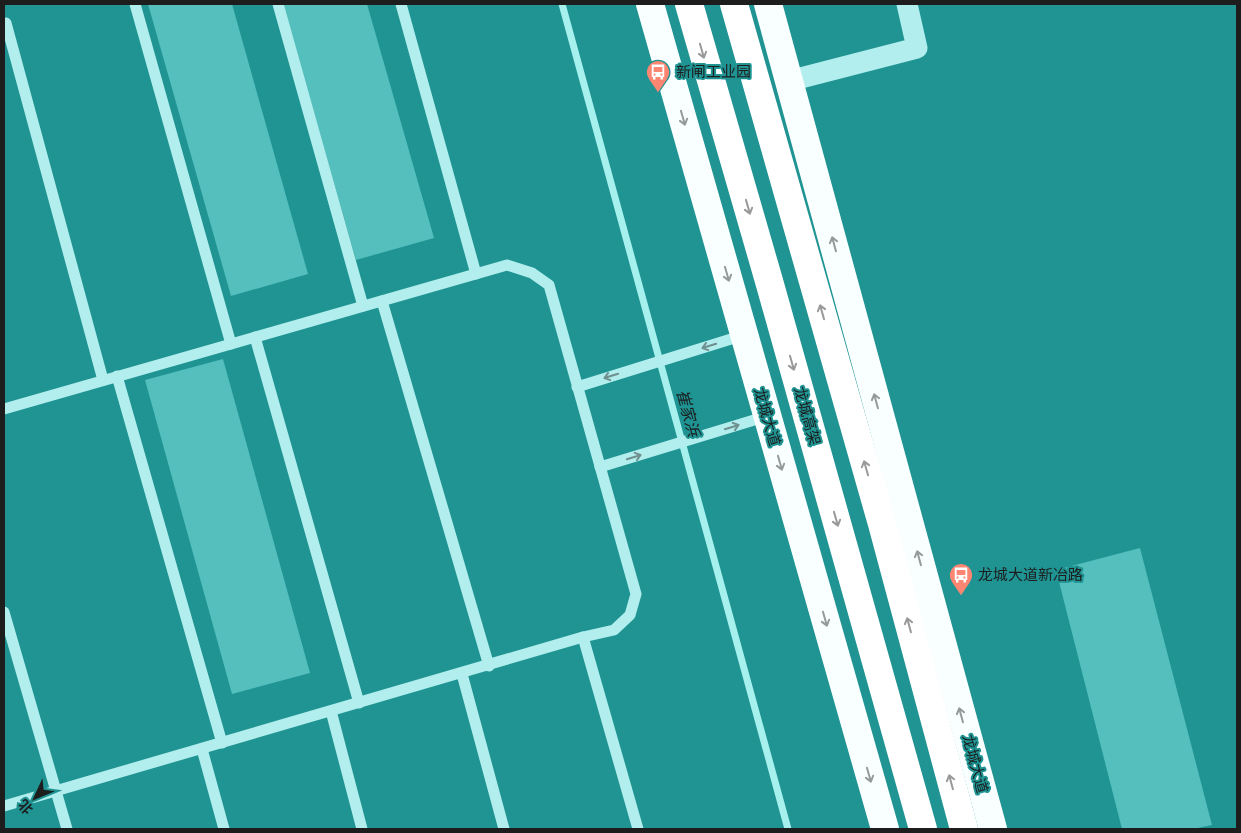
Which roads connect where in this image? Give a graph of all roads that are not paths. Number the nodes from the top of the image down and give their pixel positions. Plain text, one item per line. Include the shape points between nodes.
1 (135, 4) edge
2 (278, 4) edge
3 (401, 4) edge
4 (650, 4) edge
5 (689, 4) edge
6 (734, 4) edge
7 (745, 4) edge
8 (768, 4) edge
9 (775, 4) edge
10 (907, 4) edge
11 (6, 24) dead end
12 (789, 81) junction
13 (772, 134) junction
14 (476, 274) junction
15 (382, 301) junction
16 (363, 306) junction
17 (744, 335) junction
18 (255, 337) junction
19 (231, 344) junction
20 (117, 376) junction
21 (103, 380) junction
22 (578, 387) junction
23 (4, 409) edge
24 (767, 416) junction
25 (600, 467) junction
26 (4, 612) edge
27 (584, 637) junction
28 (489, 666) junction
29 (462, 674) junction
30 (359, 703) junction
31 (331, 712) junction
32 (222, 743) junction
33 (202, 749) junction
34 (56, 791) junction
35 (4, 806) edge
36 (68, 829) edge
37 (224, 829) edge
38 (362, 829) edge
39 (504, 829) edge
40 (638, 829) edge
41 (884, 829) edge
42 (923, 829) edge
43 (964, 829) edge
44 (993, 829) edge

1 - 19 lane
2 - 16 lane
3 - 14 lane
4 -> 17 main road, 龙城大道
5 -> 42 highway, 龙城高架
6 - 13 highway
7 - 13 highway
8 - 12 main road, 龙城大道
9 - 12 main road
10 - 12 street via 917,48
11 - 21 lane
44 -> 12 main road, 龙城大道
43 -> 13 highway
14 - 15 lane
14 - 22 lane via 507,265 532,272 549,286
15 - 16 lane
15 - 28 lane
16 - 18 lane
17 -> 22 lane
17 - 24 main road, 龙城大道
18 - 19 lane
18 - 30 lane
19 - 20 lane
20 - 21 lane
20 - 32 lane
21 - 23 lane
22 - 25 lane
25 -> 24 lane
24 -> 41 main road, 龙城大道
25 - 27 lane via 636,594 630,615 614,630
26 - 34 lane
27 - 28 lane
27 - 40 lane
28 - 29 lane
29 - 30 lane
29 - 39 lane
30 - 31 lane
31 - 32 lane
31 - 38 lane
32 - 33 lane
33 - 34 lane
33 - 37 lane
34 - 35 lane
34 - 36 lane

